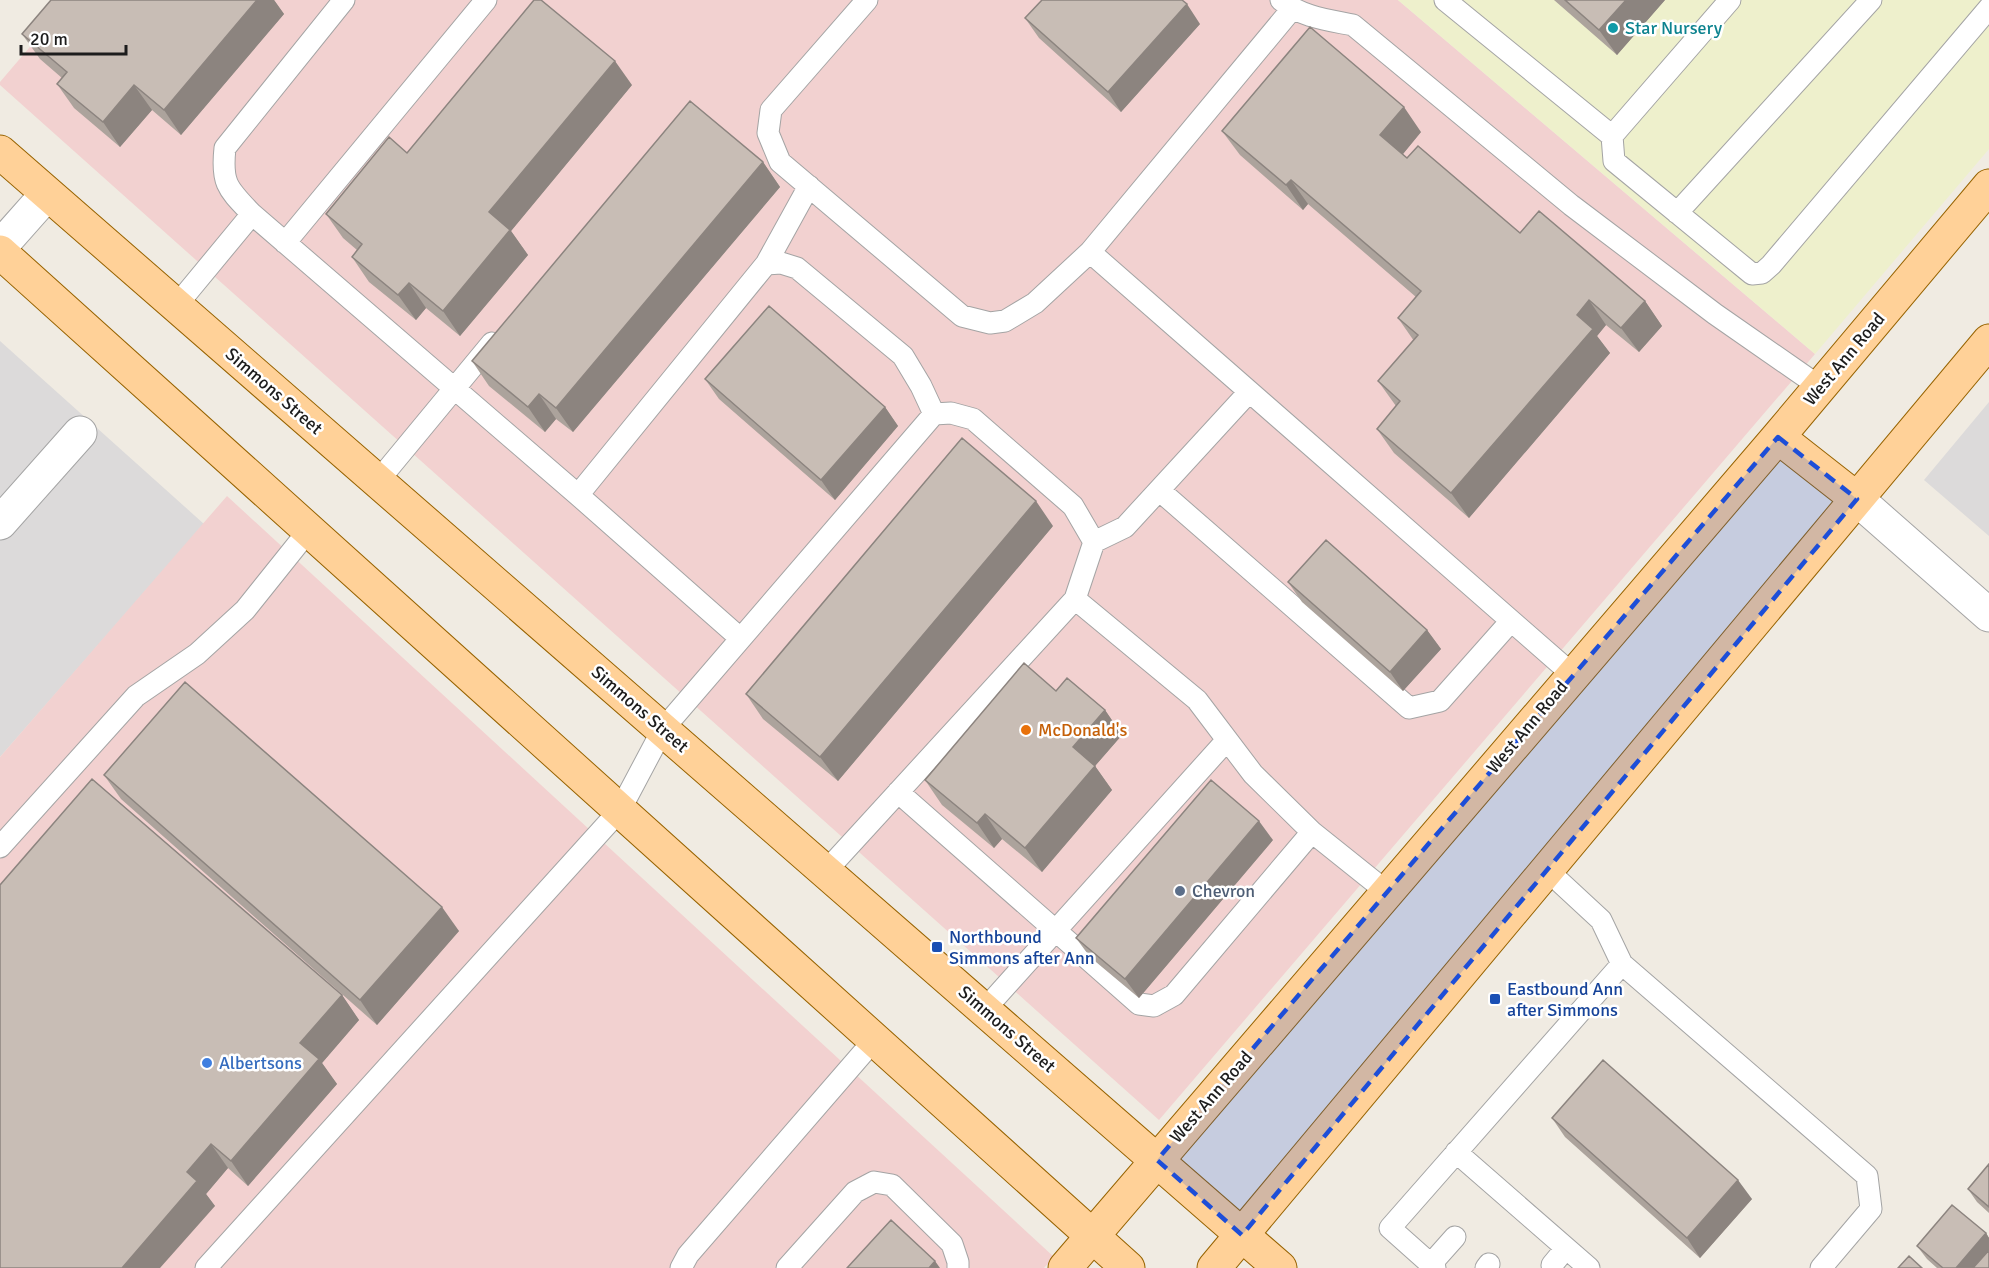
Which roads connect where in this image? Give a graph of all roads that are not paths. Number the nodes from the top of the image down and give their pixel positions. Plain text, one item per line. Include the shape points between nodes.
1 (344, 0) edge
2 (486, 0) edge
3 (867, 0) edge
4 (1445, 0) edge
5 (1730, 0) edge
6 (1871, 0) edge
7 (1286, 4) edge
8 (1989, 8) edge
9 (1612, 136) junction
10 (0, 152) edge
11 (809, 186) junction
12 (1989, 186) edge
13 (47, 194) junction
14 (1677, 213) junction
15 (252, 214) junction
16 (285, 243) junction
17 (0, 247) edge
18 (0, 252) edge
19 (1090, 252) junction
20 (766, 264) junction
21 (176, 306) junction
22 (507, 325) edge
23 (1989, 341) edge
24 (1820, 387) junction
25 (454, 389) junction
26 (1249, 392) junction
27 (934, 414) junction
28 (80, 433) dead end
29 (1778, 437) junction
30 (378, 481) junction
31 (1159, 490) junction
32 (578, 495) junction
33 (1857, 499) junction
34 (0, 523) edge
35 (309, 530) junction
36 (1095, 542) junction
37 (1075, 599) junction
38 (1989, 615) edge
39 (1511, 621) junction
40 (740, 638) junction
41 (1572, 674) junction
42 (663, 729) junction
43 (1227, 740) junction
44 (898, 792) junction
45 (620, 810) junction
46 (1312, 832) junction
47 (0, 847) edge
48 (1547, 870) junction
49 (826, 871) junction
50 (1387, 892) junction
51 (1055, 931) junction
52 (1622, 964) junction
53 (985, 1009) junction
54 (875, 1039) junction
55 (1456, 1152) junction
56 (1156, 1160) junction
57 (1242, 1235) junction
58 (1092, 1236) junction
59 (1455, 1237) dead end
60 (1566, 1248) junction
61 (1552, 1265) dead end
62 (1433, 1266) edge
63 (206, 1268) edge
64 (681, 1268) edge
65 (787, 1268) edge
66 (958, 1268) edge
67 (1065, 1268) edge
68 (1128, 1268) edge
69 (1214, 1268) edge
70 (1280, 1268) edge
71 (1589, 1268) edge
72 (1821, 1268) edge

1 - 15 lane via 225,148 222,171 229,191
2 - 16 lane
3 - 11 lane via 771,110 768,133 780,162
4 - 9 lane
5 - 9 lane
6 - 14 lane
7 - 19 lane
7 - 24 lane via 1320,18 1353,25 1571,205 1715,314
8 - 14 lane via 1762,273 1752,274
9 - 14 lane via 1614,161
10 - 13 main road, Simmons Street
11 - 19 lane via 962,316 990,323 1005,321 1035,303
11 - 20 lane
12 - 24 main road, West Ann Road
13 - 17 street
13 - 21 main road, Simmons Street
15 - 16 lane
15 - 21 lane
16 - 25 lane
18 - 35 main road
19 - 26 lane
20 - 27 lane via 796,268 903,356
20 - 32 lane
21 - 30 main road, Simmons Street
22 - 25 lane
23 - 33 main road
24 - 29 main road, West Ann Road
25 - 30 lane
25 - 32 lane
26 - 31 lane
26 - 39 lane
27 - 36 lane via 951,413 973,419 1073,506
27 - 40 lane
28 - 34 street
29 - 33 main road
29 - 41 main road, West Ann Road
30 - 42 main road, Simmons Street
31 - 36 lane via 1125,527
31 - 39 lane via 1409,708 1440,700
32 - 40 lane
33 - 38 street
33 - 48 main road
35 - 45 main road
35 - 47 lane via 245,610 197,654 136,696
36 - 37 lane
37 - 43 lane via 1197,700
37 - 44 lane
39 - 41 lane
40 - 42 lane
41 - 50 main road, West Ann Road
42 - 45 lane
42 - 49 main road, Simmons Street
43 - 46 lane via 1253,774
43 - 51 lane
44 - 49 lane
44 - 51 lane
45 - 54 main road
45 - 63 lane
46 - 50 lane
46 - 51 lane via 1173,995 1154,1006 1139,1004
48 - 52 lane via 1601,920
48 - 57 main road
49 - 53 main road, Simmons Street
50 - 56 main road, West Ann Road
51 - 53 lane
52 - 55 lane
52 - 72 lane via 1867,1176 1871,1209
53 - 56 main road, Simmons Street
54 - 58 main road
54 - 64 lane via 688,1255
55 - 60 lane via 1491,1195 1524,1224
55 - 62 lane via 1390,1228
56 - 57 main road, Simmons Street
56 - 58 main road, West Ann Road
57 - 69 main road
57 - 70 main road, Simmons Street
58 - 67 main road, West Ann Road
58 - 68 main road
59 - 62 lane
60 - 61 lane
60 - 71 lane
65 - 66 lane via 855,1192 874,1182 892,1185 952,1245

